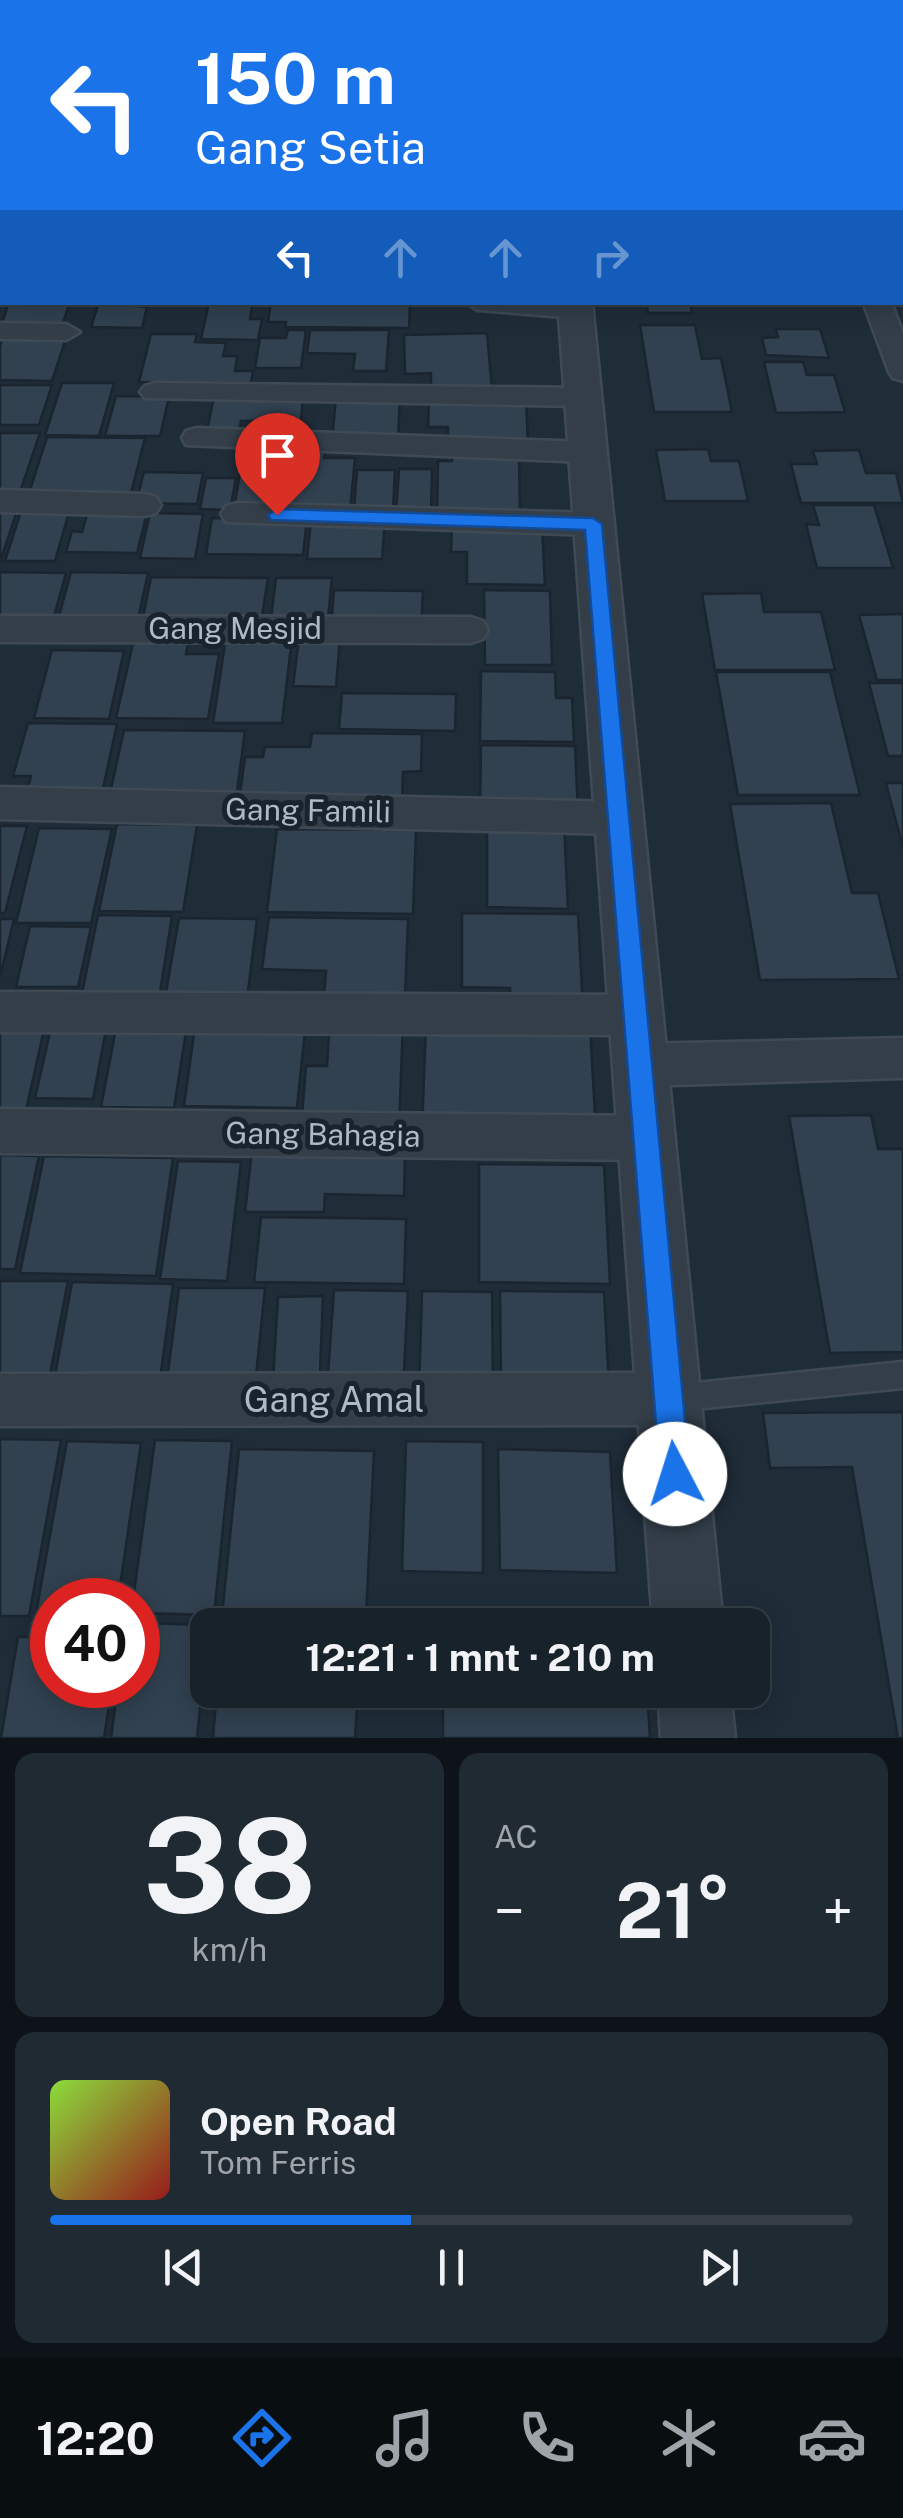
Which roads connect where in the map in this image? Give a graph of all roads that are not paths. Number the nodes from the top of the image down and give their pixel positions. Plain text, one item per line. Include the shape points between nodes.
1 (878, 305) edge
2 (575, 306) edge
3 (0, 331) edge
4 (66, 332) dead end
5 (903, 372) edge
6 (155, 392) dead end
7 (583, 397) junction
8 (197, 438) dead end
9 (588, 452) junction
10 (0, 501) edge
11 (145, 504) dead end
12 (238, 514) dead end
13 (593, 524) junction
14 (0, 629) edge
15 (471, 630) dead end
16 (0, 802) edge
17 (617, 818) junction
18 (0, 1012) edge
19 (637, 1040) junction
20 (903, 1058) edge
21 (0, 1131) edge
22 (645, 1138) junction
23 (903, 1374) edge
24 (668, 1399) junction
25 (0, 1400) edge
26 (686, 1608) edge
27 (696, 1708) edge
28 (698, 1738) edge

1 - 5 street
2 - 7 street
3 - 4 street
6 - 7 street
7 - 9 street
8 - 9 street
9 - 13 street
10 - 11 street
12 - 13 street
13 - 17 street
14 - 15 street, Gang Mesjid
16 - 17 street, Gang Famili
17 - 19 street
18 - 19 street
19 - 20 street
19 - 22 street
21 - 22 street, Gang Bahagia
22 - 24 street
23 - 24 lane
24 - 25 street, Gang Amal
24 - 26 street
27 - 28 street

